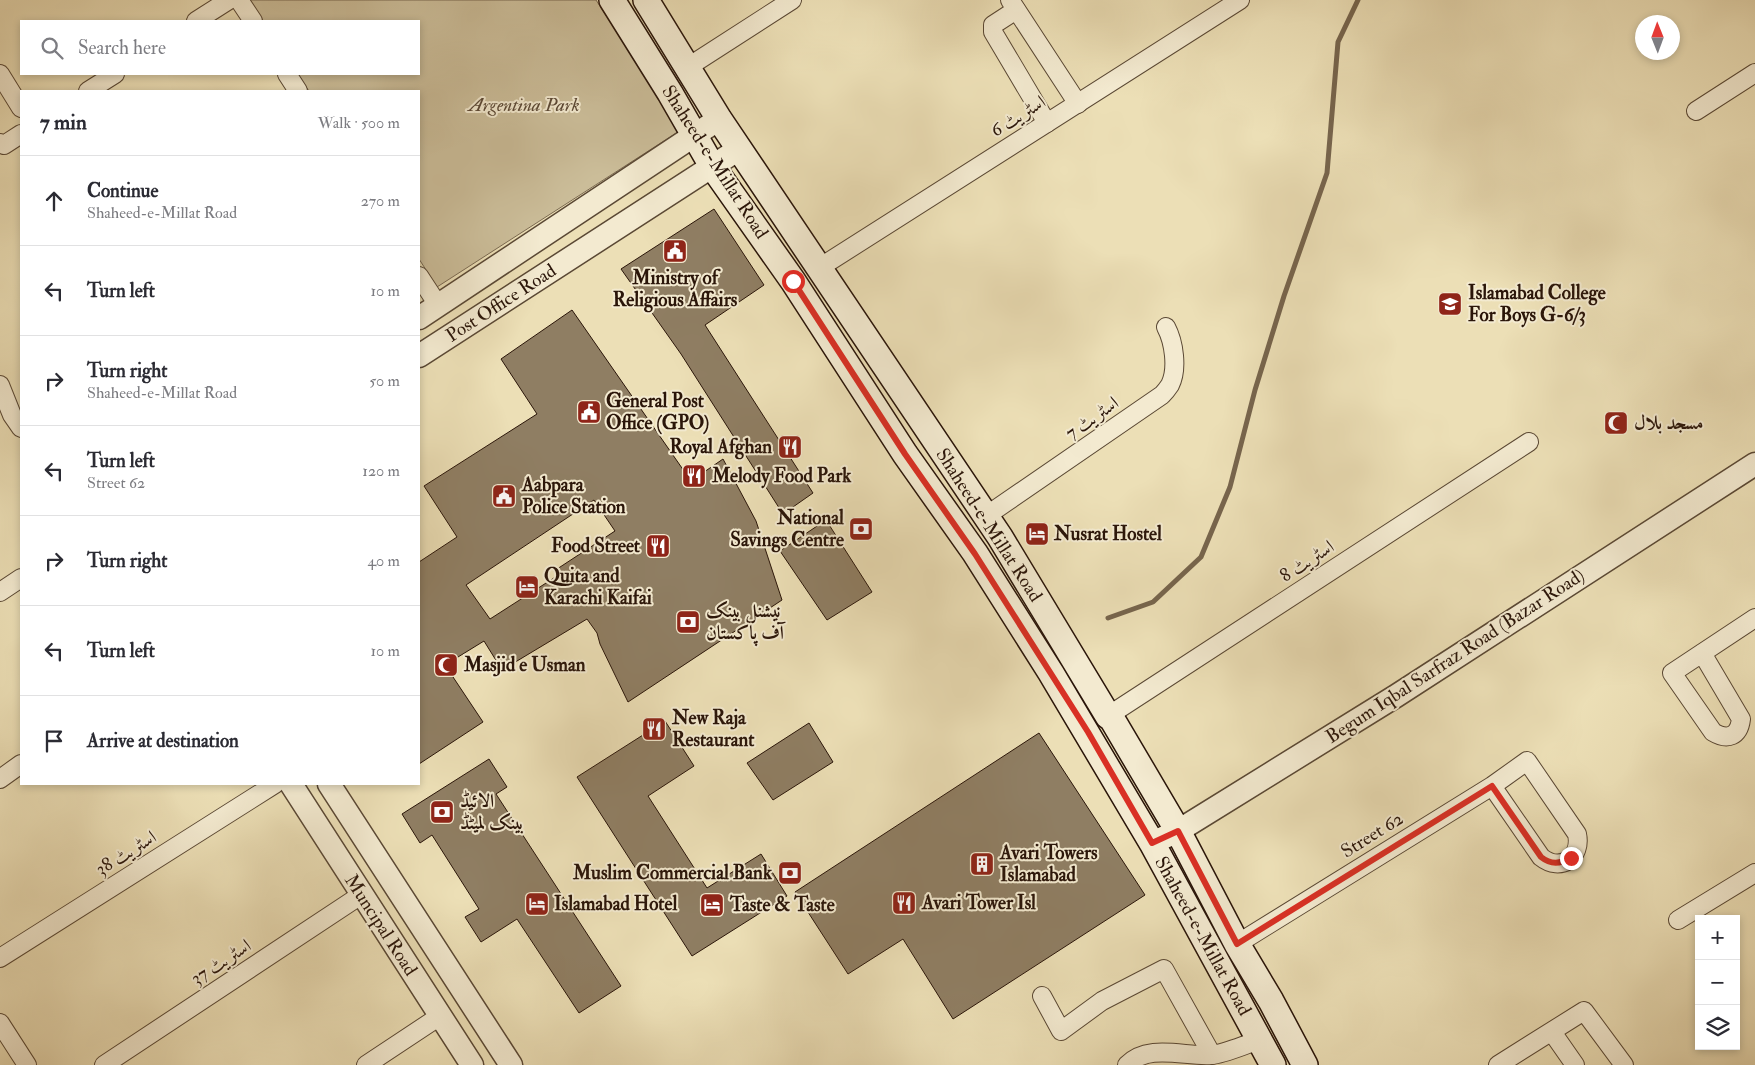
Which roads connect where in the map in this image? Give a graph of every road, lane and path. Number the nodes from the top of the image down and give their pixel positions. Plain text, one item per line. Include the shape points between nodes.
1 (229, 0) edge
2 (239, 0) edge
3 (612, 0) edge
4 (646, 0) edge
5 (792, 0) edge
6 (1240, 0) edge
7 (1013, 5) edge
8 (198, 20) edge
9 (252, 20) edge
10 (688, 67) junction
11 (1755, 73) edge
12 (0, 74) edge
13 (113, 75) edge
14 (288, 75) edge
15 (90, 90) edge
16 (297, 90) edge
17 (1078, 104) junction
18 (20, 106) edge
19 (1696, 111) dead end
20 (719, 119) junction
21 (1048, 123) junction
22 (20, 135) edge
23 (694, 136) junction
24 (2, 144) edge
25 (740, 149) junction
26 (712, 166) junction
27 (565, 221) junction
28 (584, 250) junction
29 (819, 268) junction
30 (420, 278) edge
31 (438, 305) junction
32 (420, 317) edge
33 (1166, 327) dead end
34 (420, 355) edge
35 (0, 385) edge
36 (20, 427) edge
37 (1529, 442) dead end
38 (1755, 464) edge
39 (986, 516) junction
40 (1000, 538) junction
41 (975, 554) junction
42 (20, 579) edge
43 (0, 592) edge
44 (1755, 618) edge
45 (1702, 652) junction
46 (1108, 716) junction
47 (20, 765) edge
48 (0, 779) edge
49 (273, 785) edge
50 (292, 785) edge
51 (330, 785) edge
52 (1492, 786) junction
53 (1178, 831) junction
54 (1152, 843) junction
55 (1755, 873) edge
56 (361, 895) junction
57 (1678, 920) dead end
58 (1237, 944) junction
59 (0, 958) edge
60 (1042, 996) dead end
61 (440, 1016) junction
62 (2, 1029) edge
63 (1552, 1032) junction
64 (1260, 1040) junction
65 (1212, 1055) junction
66 (27, 1065) edge
67 (104, 1065) edge
68 (366, 1065) edge
69 (472, 1065) edge
70 (512, 1065) edge
71 (1127, 1065) edge
72 (1273, 1065) edge
73 (1305, 1065) edge
74 (1498, 1065) edge
75 (1575, 1065) edge
76 (1624, 1065) edge

1 - 8 street
2 - 9 street
3 - 23 main road, Shaheed-e-Millat Road
4 - 10 main road, Shaheed-e-Millat Road
5 - 10 street
6 - 17 street, اسٹریٹ 6
7 - 17 street
7 - 21 street via 993,25 993,32
10 - 20 main road, Shaheed-e-Millat Road
11 - 19 street
12 - 18 street
13 - 15 street
14 - 16 street
17 - 21 street, اسٹریٹ 6
20 - 23 street, Post Office Road
20 - 25 main road, Shaheed-e-Millat Road
21 - 29 street, اسٹریٹ 6
22 - 24 street
23 - 26 main road, Shaheed-e-Millat Road
23 - 27 street, Post Office Road
25 - 26 street, Post Office Road
25 - 29 main road, Shaheed-e-Millat Road
26 - 28 street, Post Office Road
26 - 41 main road, Shaheed-e-Millat Road via 793,281 905,454
27 - 28 street
27 - 31 street, Post Office Road
28 - 34 street, Post Office Road
29 - 39 main road, Shaheed-e-Millat Road
30 - 31 street
31 - 32 street, Post Office Road
33 - 39 street, اسٹریٹ 7 via 1174,348 1173,374 1170,385 1162,394
35 - 36 street
37 - 46 street, اسٹریٹ 8
38 - 53 street, Begum Iqbal Sarfraz Road (Bazar Road) via 1396,696
39 - 40 main road, Shaheed-e-Millat Road
40 - 41 main road
40 - 46 main road, Shaheed-e-Millat Road
41 - 54 main road, Shaheed-e-Millat Road via 1088,732
42 - 43 street
44 - 45 street
45 - 45 street via 1672,673 1714,732 1728,737 1740,728 1741,719
46 - 53 main road, Shaheed-e-Millat Road
47 - 48 street
49 - 59 street, اسٹریٹ 38
50 - 56 street, Muncipal Road
51 - 70 street
52 - 52 street, Street 62 via 1527,761 1577,834 1577,851 1560,864 1541,857
52 - 58 street, Street 62
53 - 54 street, Begum Iqbal Sarfraz Road (Bazar Road)
53 - 58 main road, Shaheed-e-Millat Road
54 - 64 main road, Shaheed-e-Millat Road
55 - 57 street
56 - 61 street, Muncipal Road
56 - 67 street, اسٹریٹ 37
58 - 73 main road, Shaheed-e-Millat Road
60 - 65 street via 1061,1031 1102,1001 1164,969
61 - 68 street
61 - 69 street, Muncipal Road
62 - 66 street
63 - 74 street
63 - 75 street
63 - 76 street via 1584,1011
64 - 65 street
64 - 72 main road, Shaheed-e-Millat Road
65 - 71 street via 1154,1053 1132,1060

